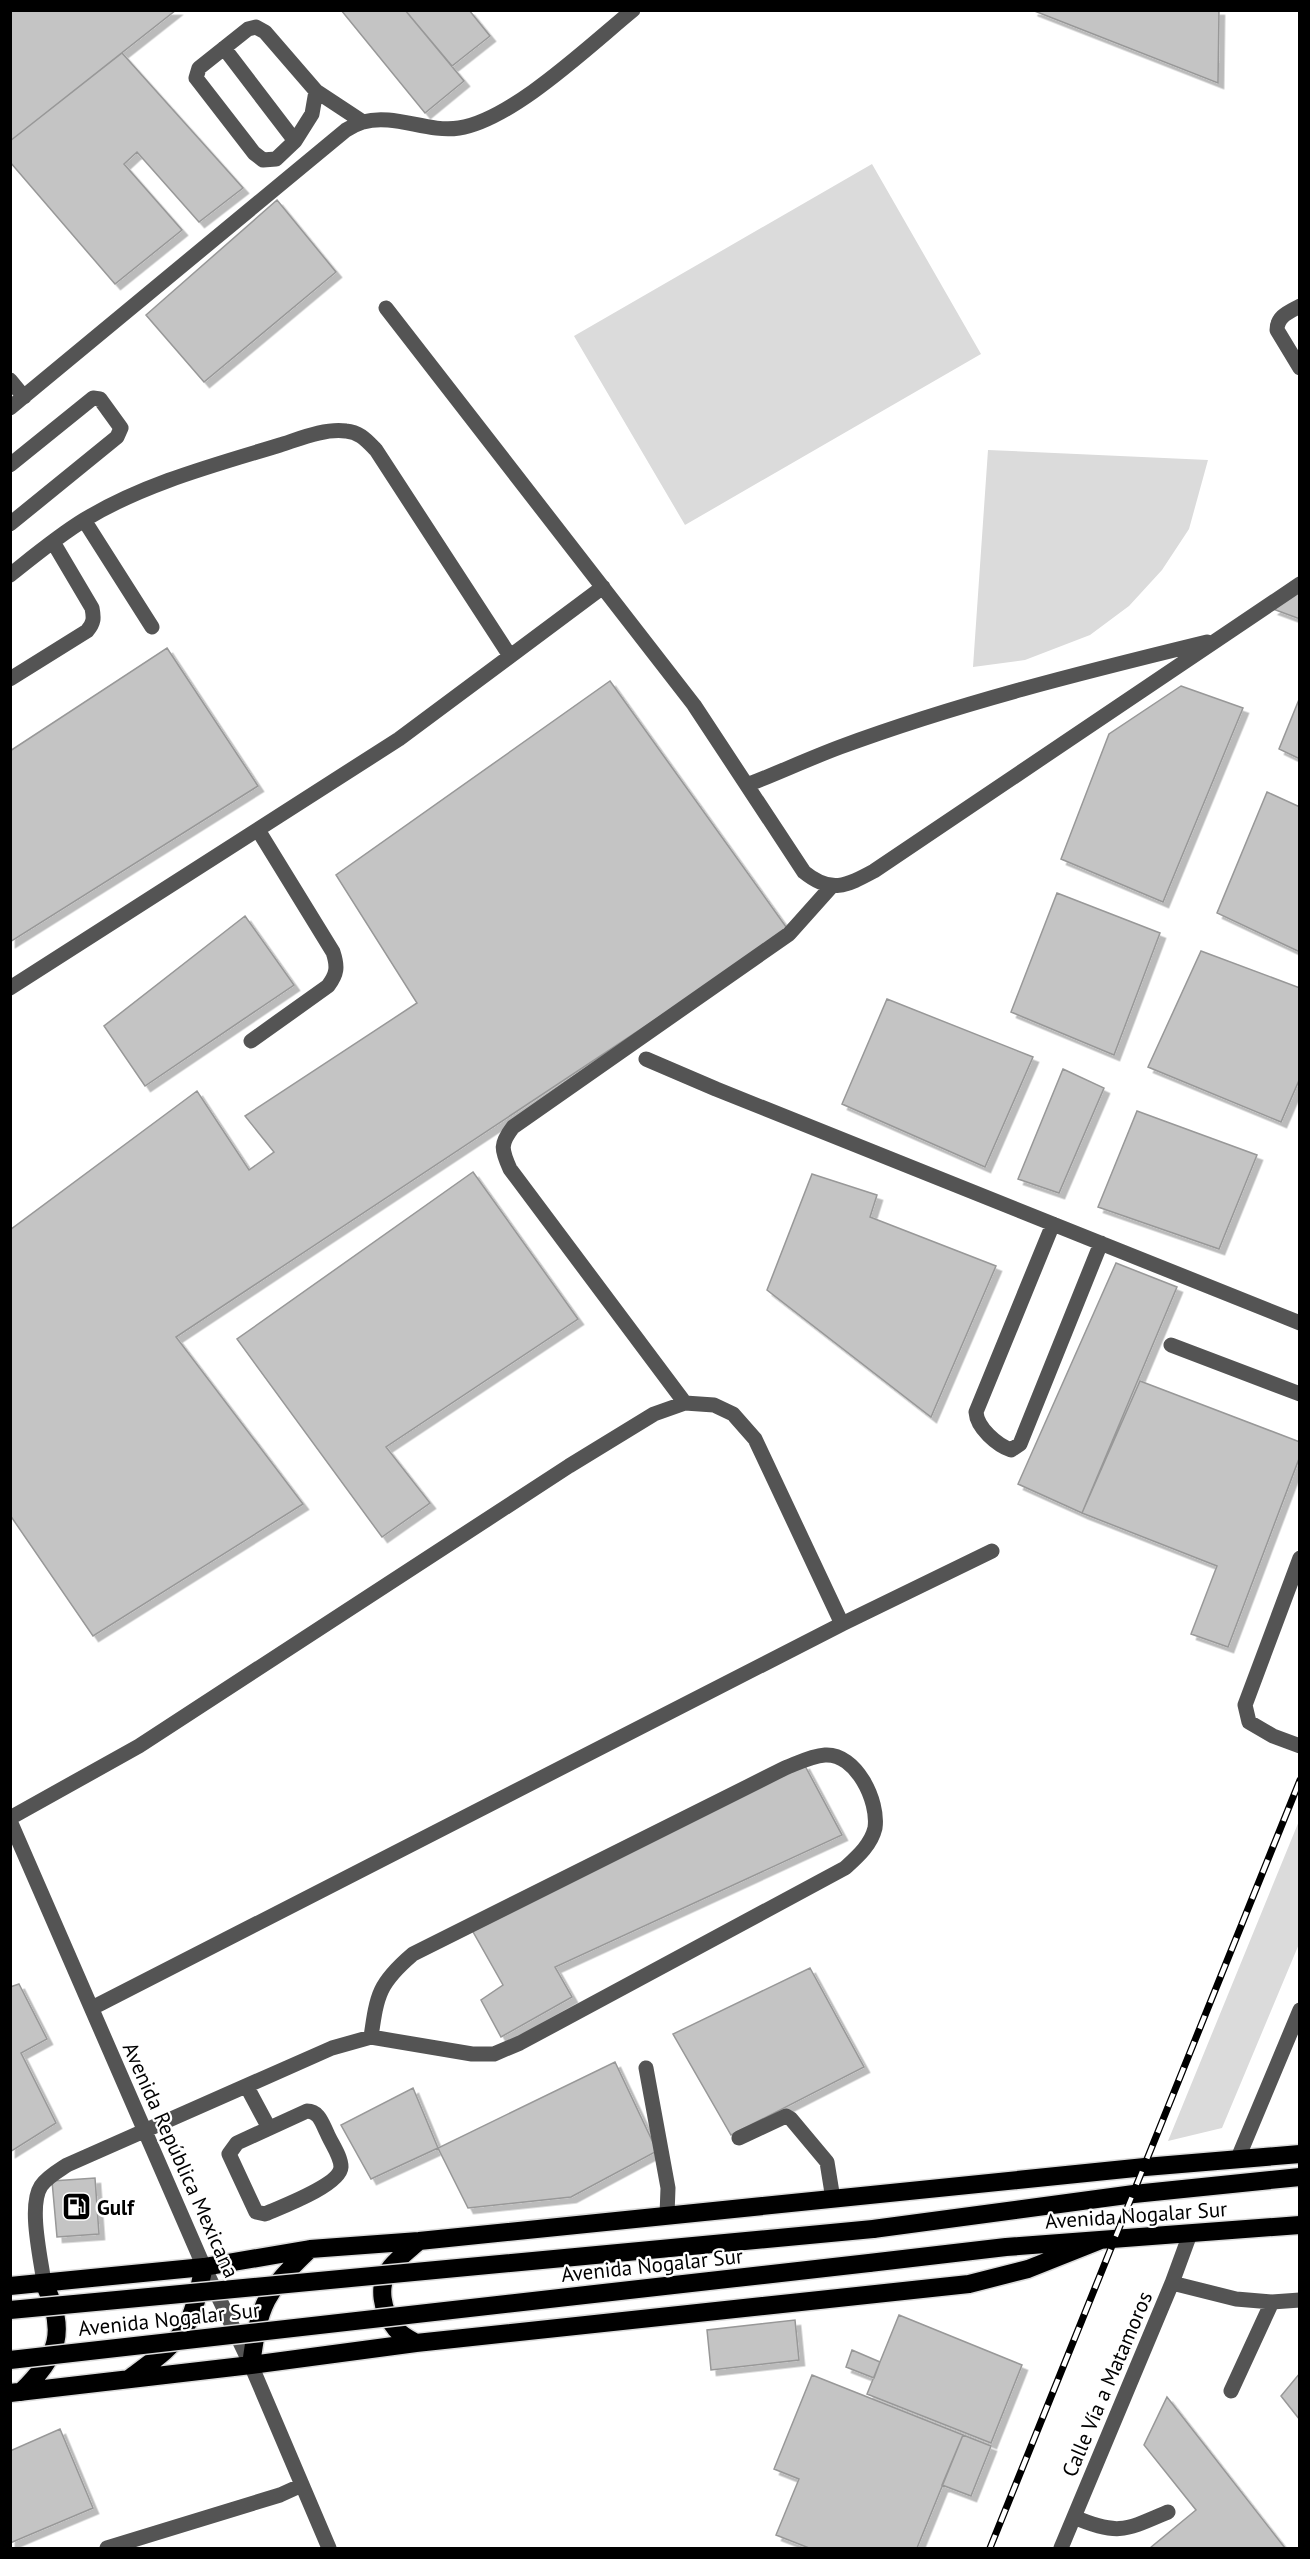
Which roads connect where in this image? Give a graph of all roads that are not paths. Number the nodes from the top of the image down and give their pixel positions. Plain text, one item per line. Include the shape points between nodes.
1 (633, 10) edge
2 (224, 48) junction
3 (316, 91) junction
4 (363, 122) junction
5 (295, 141) junction
6 (1299, 306) edge
7 (386, 308) dead end
8 (1299, 368) edge
9 (10, 380) edge
10 (24, 397) junction
11 (10, 408) edge
12 (10, 465) edge
13 (84, 520) junction
14 (10, 524) edge
15 (53, 542) junction
16 (10, 574) edge
17 (1299, 584) edge
18 (603, 587) junction
19 (153, 627) dead end
20 (1219, 639) junction
21 (510, 656) junction
22 (10, 679) edge
23 (747, 785) junction
24 (258, 830) junction
25 (831, 887) junction
26 (10, 988) edge
27 (251, 1041) dead end
28 (646, 1059) dead end
29 (1053, 1224) junction
30 (1101, 1243) junction
31 (1299, 1323) edge
32 (1171, 1345) dead end
33 (1299, 1394) edge
34 (685, 1403) junction
35 (992, 1551) dead end
36 (1299, 1558) edge
37 (842, 1624) junction
38 (1298, 1742) edge
39 (10, 1820) edge
40 (92, 2008) junction
41 (1299, 2014) edge
42 (371, 2037) junction
43 (646, 2068) dead end
44 (247, 2087) junction
45 (269, 2128) junction
46 (145, 2133) junction
47 (739, 2138) dead end
48 (1299, 2154) edge
49 (1238, 2158) junction
50 (1299, 2177) edge
51 (833, 2199) junction
52 (667, 2216) junction
53 (1299, 2225) edge
54 (1190, 2234) junction
55 (1101, 2240) junction
56 (419, 2241) junction
57 (310, 2249) junction
58 (204, 2267) junction
59 (44, 2283) junction
60 (1172, 2283) junction
61 (10, 2286) edge
62 (1299, 2300) edge
63 (1272, 2302) junction
64 (10, 2310) edge
65 (416, 2343) junction
66 (10, 2360) edge
67 (251, 2365) junction
68 (130, 2378) junction
69 (1231, 2391) dead end
70 (16, 2392) edge
71 (302, 2485) junction
72 (1168, 2512) dead end
73 (1074, 2517) junction
74 (107, 2548) edge
75 (329, 2548) edge
76 (1061, 2548) edge

1 - 4 street via 520,101 484,122 437,130 386,120
2 - 3 street via 256,27 266,32
2 - 5 street
2 - 5 street via 199,68 196,78 201,85 254,153 263,159 276,159
3 - 4 street
3 - 5 street via 312,114
4 - 10 street via 325,146
6 - 8 street via 1277,325
7 - 18 street
9 - 10 street
10 - 11 street
12 - 14 street via 93,398 100,399 121,428 117,437
13 - 15 street
13 - 19 street
13 - 21 street via 160,484 221,462 335,431 354,432 376,450
15 - 16 street
15 - 22 street via 92,608 92,625
17 - 20 street
18 - 21 street
18 - 23 street via 694,705
20 - 23 street via 1064,677 930,717 839,747
20 - 25 street via 874,871 849,884
21 - 24 street via 399,739
23 - 25 street via 804,872
24 - 26 street
24 - 27 street via 333,952 337,965 336,976 328,986
25 - 34 street via 789,934 513,1127 503,1141 503,1154 510,1169
28 - 29 street
29 - 30 street
29 - 30 street via 976,1412 980,1426 1011,1450 1020,1444
30 - 31 street
32 - 33 street
34 - 37 street via 714,1405 734,1414 755,1438
34 - 39 street via 654,1414 568,1466 139,1746
35 - 37 street
36 - 38 street via 1245,1705 1250,1722 1273,1736
37 - 40 street
39 - 40 street, Avenida República Mexicana
40 - 46 street, Avenida República Mexicana
41 - 49 street
42 - 42 street via 472,2054 494,2054 520,2043 845,1868 864,1850 874,1828 874,1809 868,1791 856,1770 827,1755 806,1759 764,1778 413,1954 381,1988
42 - 44 street via 332,2048
43 - 52 street via 669,2188
44 - 45 street
44 - 46 street
45 - 45 street via 237,2143 229,2154 252,2208 265,2214 331,2182 341,2168 319,2118 312,2111
46 - 58 street, Avenida República Mexicana
46 - 59 street via 67,2165 41,2186 35,2214
47 - 51 street via 786,2116 791,2119 827,2162
48 - 49 highway
49 - 51 highway
50 - 64 highway, Avenida Nogalar Sur, bridge via 1134,2194 873,2229
51 - 52 highway
52 - 56 highway
53 - 54 highway, Avenida Nogalar Sur
54 - 55 highway, Avenida Nogalar Sur
54 - 60 street, Calle Vía a Matamoros
55 - 65 highway via 1029,2269 969,2284
55 - 66 highway, Avenida Nogalar Sur, bridge via 1006,2247
56 - 57 highway
56 - 65 highway via 391,2267 382,2293 394,2325
57 - 58 highway
57 - 67 highway via 268,2293 255,2335
58 - 59 highway
58 - 67 street, Avenida República Mexicana
58 - 68 highway via 186,2326 166,2350
59 - 61 highway
59 - 70 highway via 56,2307 53,2353 43,2371
60 - 63 street via 1236,2300
60 - 73 street, Calle Vía a Matamoros
62 - 63 street
63 - 69 street
65 - 67 highway
67 - 68 highway
67 - 71 street, Avenida República Mexicana
68 - 70 highway
71 - 74 street
71 - 75 street, Avenida República Mexicana
72 - 73 street via 1127,2530 1095,2527
73 - 76 street, Calle Vía a Matamoros

